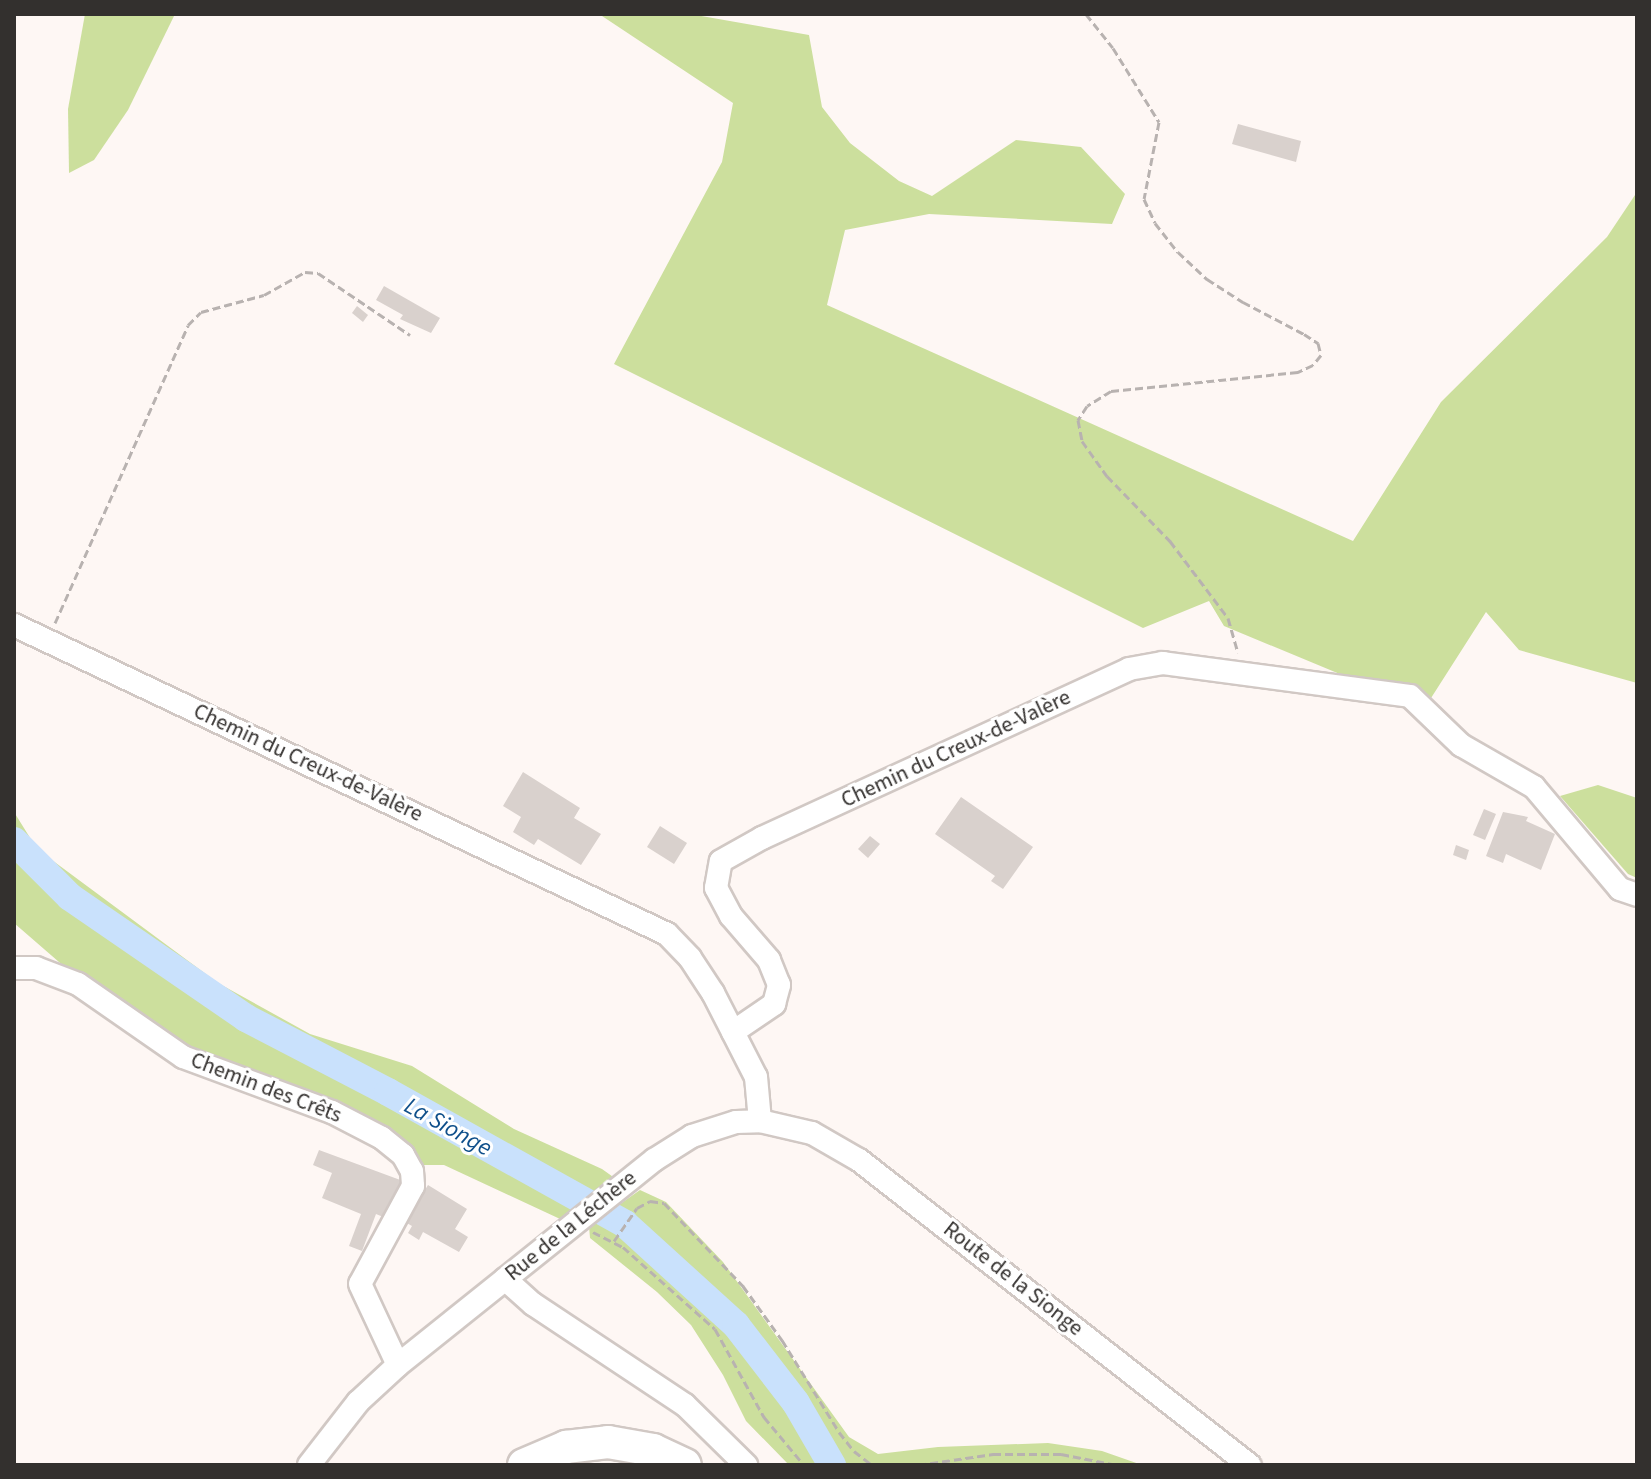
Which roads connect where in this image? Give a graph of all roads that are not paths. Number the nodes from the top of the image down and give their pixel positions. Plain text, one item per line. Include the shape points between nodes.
1 (14, 625) edge
2 (1637, 895) edge
3 (14, 968) edge
4 (733, 1032) junction
5 (760, 1121) junction
6 (505, 1279) junction
7 (398, 1365) junction
8 (309, 1465) edge
9 (524, 1465) edge
10 (554, 1465) edge
11 (654, 1465) edge
12 (685, 1465) edge
13 (746, 1465) edge
14 (1250, 1465) edge

1 - 4 street, Chemin du Creux-de-Valère via 667,934 690,958
2 - 4 street, Chemin du Creux-de-Valère via 1620,889 1534,787 1461,745 1410,696 1163,663 1129,669 721,861 716,888 731,916 769,960 779,985 774,1004
3 - 7 street, Chemin des Crêts via 36,968 78,984 183,1057 357,1124 403,1155 413,1186 360,1284
4 - 5 street, Chemin du Creux-de-Valère via 756,1077
5 - 6 street, Rue de la Léchère via 736,1122 692,1136
5 - 14 street, Route de la Sionge via 812,1133 859,1160
6 - 7 street, Rue de la Léchère
6 - 13 street via 533,1304 685,1405
7 - 8 street, Rue de la Léchère via 358,1402
9 - 12 highway via 566,1447 608,1442 653,1450
10 - 11 highway via 608,1456

